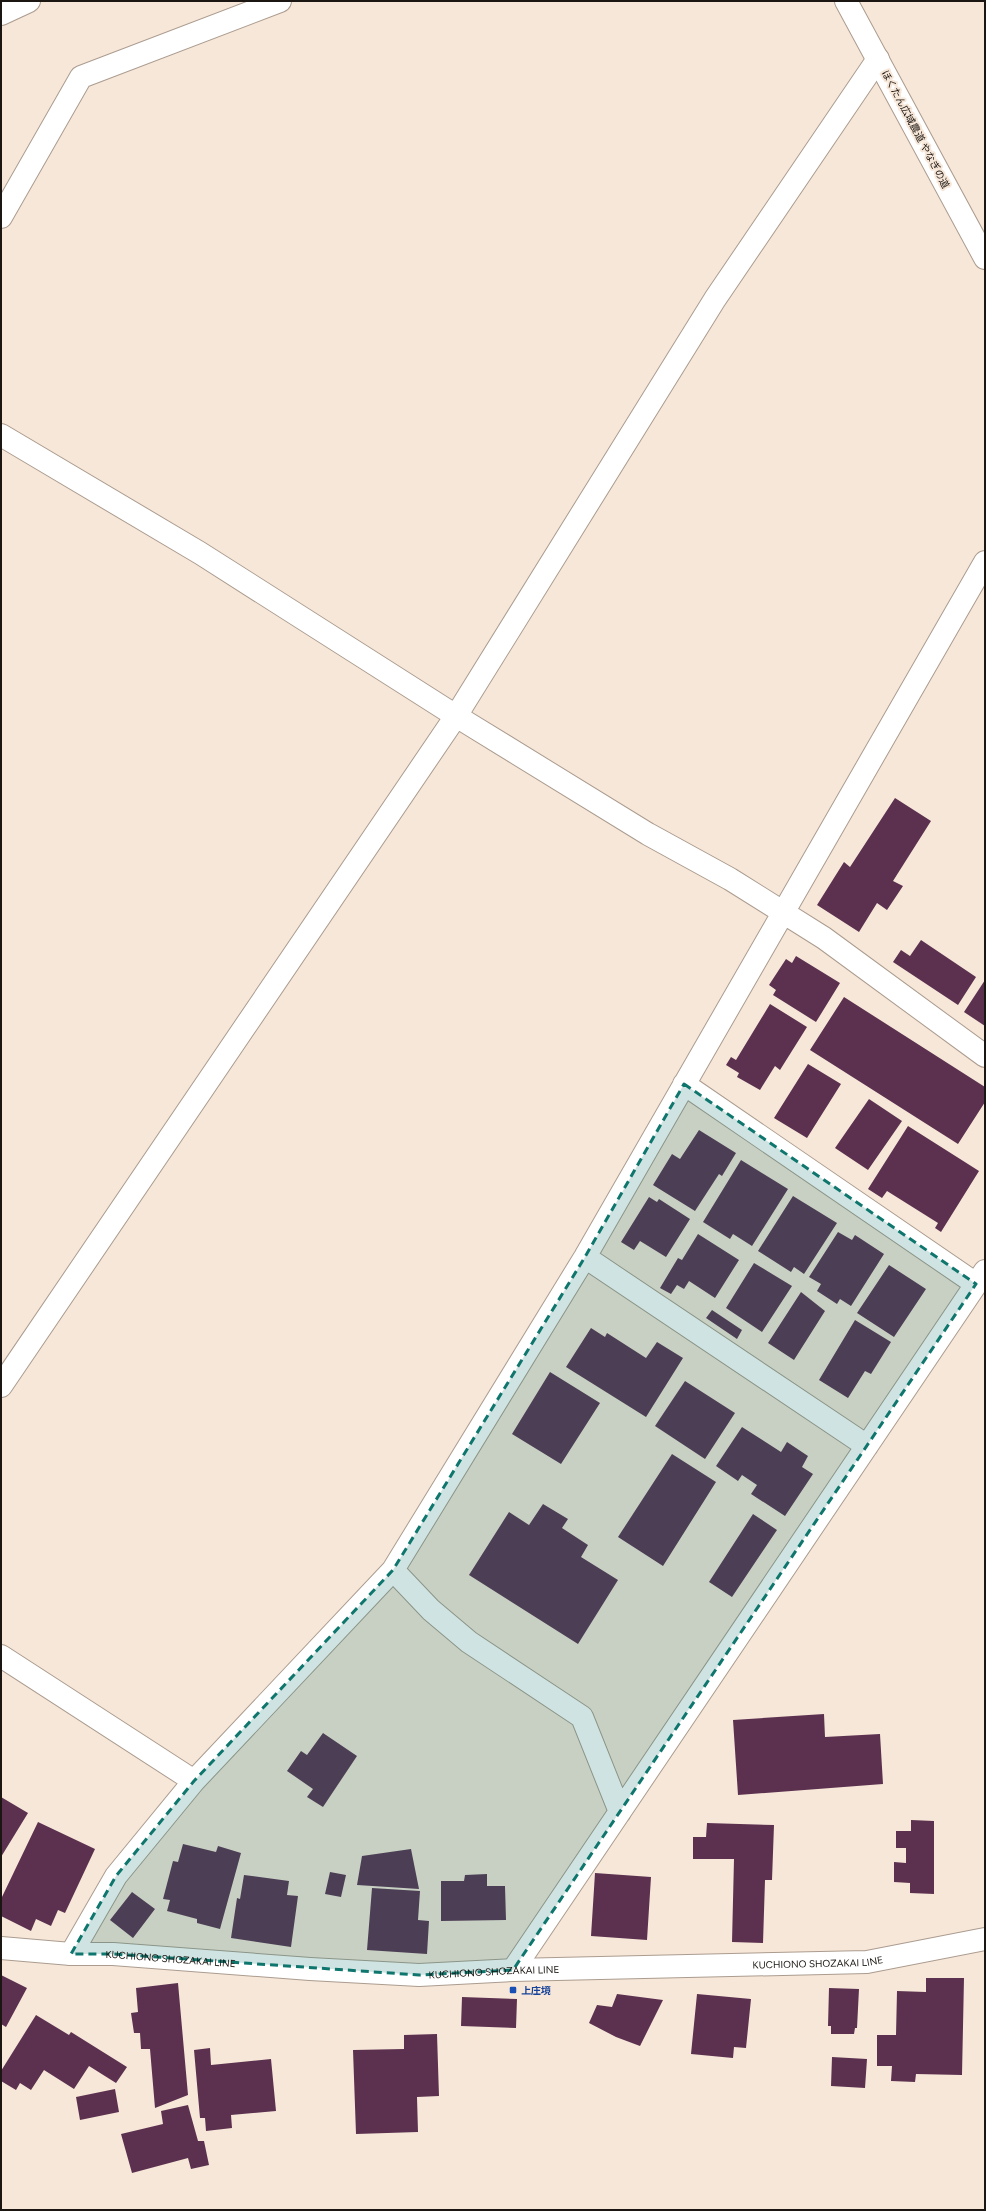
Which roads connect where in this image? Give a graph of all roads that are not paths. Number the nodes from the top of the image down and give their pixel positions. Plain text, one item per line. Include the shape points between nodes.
1 (29, 1) edge
2 (280, 1) edge
3 (846, 1) edge
4 (1, 14) edge
5 (878, 59) junction
6 (1, 217) edge
7 (985, 258) edge
8 (1, 435) edge
9 (985, 562) edge
10 (456, 716) junction
11 (783, 913) junction
12 (985, 1056) edge
13 (684, 1084) junction
14 (585, 1257) junction
15 (980, 1278) edge
16 (1, 1386) edge
17 (867, 1446) junction
18 (393, 1570) junction
19 (1, 1656) edge
20 (194, 1781) junction
21 (620, 1812) junction
22 (985, 1939) edge
23 (1, 1948) edge
24 (71, 1954) junction
25 (513, 1970) junction

1 - 4 street
2 - 6 street via 81,77
3 - 5 street, ほくたん広域農道 やなぎの道
5 - 7 street, ほくたん広域農道 やなぎの道
5 - 10 street via 714,299
8 - 10 street via 200,553
9 - 11 street
10 - 11 street
10 - 16 street
11 - 12 street via 824,938
11 - 13 street
13 - 14 street
13 - 15 street
14 - 17 street
14 - 18 street
15 - 17 street
17 - 21 street
18 - 20 street
18 - 21 street via 431,1610 469,1642 582,1717
19 - 20 street
20 - 24 street via 116,1876
21 - 25 street
22 - 25 street, KUCHIONO SHOZAKAI LINE via 867,1962
23 - 24 street, KUCHIONO SHOZAKAI LINE
24 - 25 street, KUCHIONO SHOZAKAI LINE via 113,1954 419,1976

